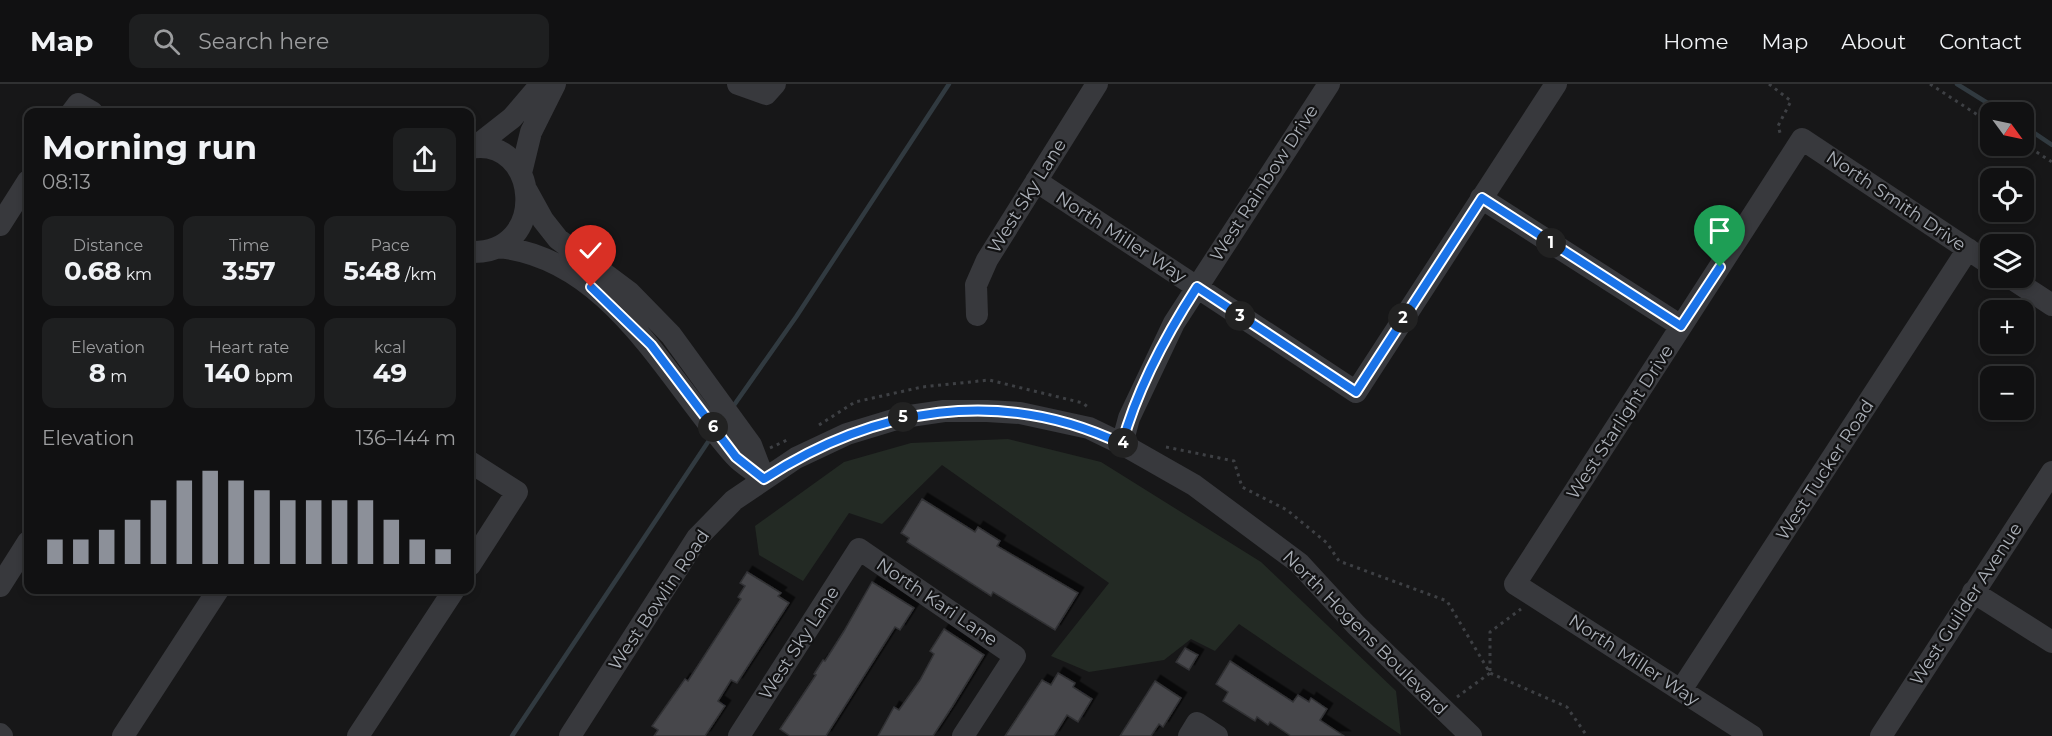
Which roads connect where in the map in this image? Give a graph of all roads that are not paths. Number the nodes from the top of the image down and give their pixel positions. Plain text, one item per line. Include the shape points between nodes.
1 (541, 84) edge
2 (555, 84) edge
3 (738, 84) edge
4 (1097, 84) edge
5 (1329, 84) edge
6 (1556, 84) edge
7 (771, 89) edge
8 (1799, 143) joint
9 (474, 146) edge
10 (474, 148) edge
11 (1036, 181) junction
12 (524, 182) junction
13 (24, 186) edge
14 (1482, 198) junction
15 (0, 225) edge
16 (498, 247) junction
17 (1968, 249) junction
18 (474, 251) edge
19 (1980, 257) edge
20 (1197, 287) junction
21 (2026, 288) edge
22 (2052, 305) edge
23 (977, 315) dead end
24 (1681, 326) junction
25 (711, 406) junction
26 (1122, 444) junction
27 (474, 464) edge
28 (2052, 472) edge
29 (764, 479) junction
30 (24, 548) edge
31 (859, 549) joint
32 (474, 559) edge
33 (1515, 584) joint
34 (0, 586) edge
35 (1973, 592) junction
36 (215, 594) edge
37 (451, 594) edge
38 (2052, 642) edge
39 (1681, 690) junction
40 (1193, 730) edge
41 (1462, 733) edge
42 (123, 736) edge
43 (358, 736) edge
44 (570, 736) edge
45 (739, 736) edge
46 (963, 736) edge
47 (1216, 736) edge
48 (1752, 736) edge
49 (1881, 736) edge

1 - 9 street via 512,118
2 - 12 street via 531,132
3 - 7 street
4 - 11 street, West Sky Lane
5 - 20 street, West Rainbow Drive
6 - 14 street
8 - 17 street, North Smith Drive
8 - 24 street, West Starlight Drive
10 - 12 street via 501,154
11 - 20 street, North Miller Way
11 - 23 street, West Sky Lane via 987,260 976,285
12 - 16 street via 527,208 522,224
12 - 25 street via 543,220 558,239 629,292 671,335
13 - 15 street
14 - 20 street, North Miller Way via 1356,392
14 - 24 street
16 - 18 street
16 - 25 street via 541,255 591,287
17 - 19 street, North Smith Drive
17 - 39 street, West Tucker Road
20 - 26 street, West Rainbow Drive via 1174,323 1129,418
21 - 22 street
24 - 33 street, West Starlight Drive
25 - 29 street via 734,438 751,445
26 - 29 street, North Hogens Boulevard via 1089,428 1020,413 944,411 903,417 847,434 796,458
26 - 41 street, North Hogens Boulevard via 1194,485 1299,562
27 - 32 street via 518,492
28 - 35 street, West Guilder Avenue
29 - 44 street, West Bowlin Road via 734,500 697,538
30 - 34 street
31 - 45 street, West Sky Lane
31 - 46 street, North Kari Lane via 1015,656
33 - 39 street, North Miller Way
35 - 38 street
35 - 49 street, West Guilder Avenue
36 - 42 street
37 - 43 street
39 - 48 street, North Miller Way
40 - 47 street

